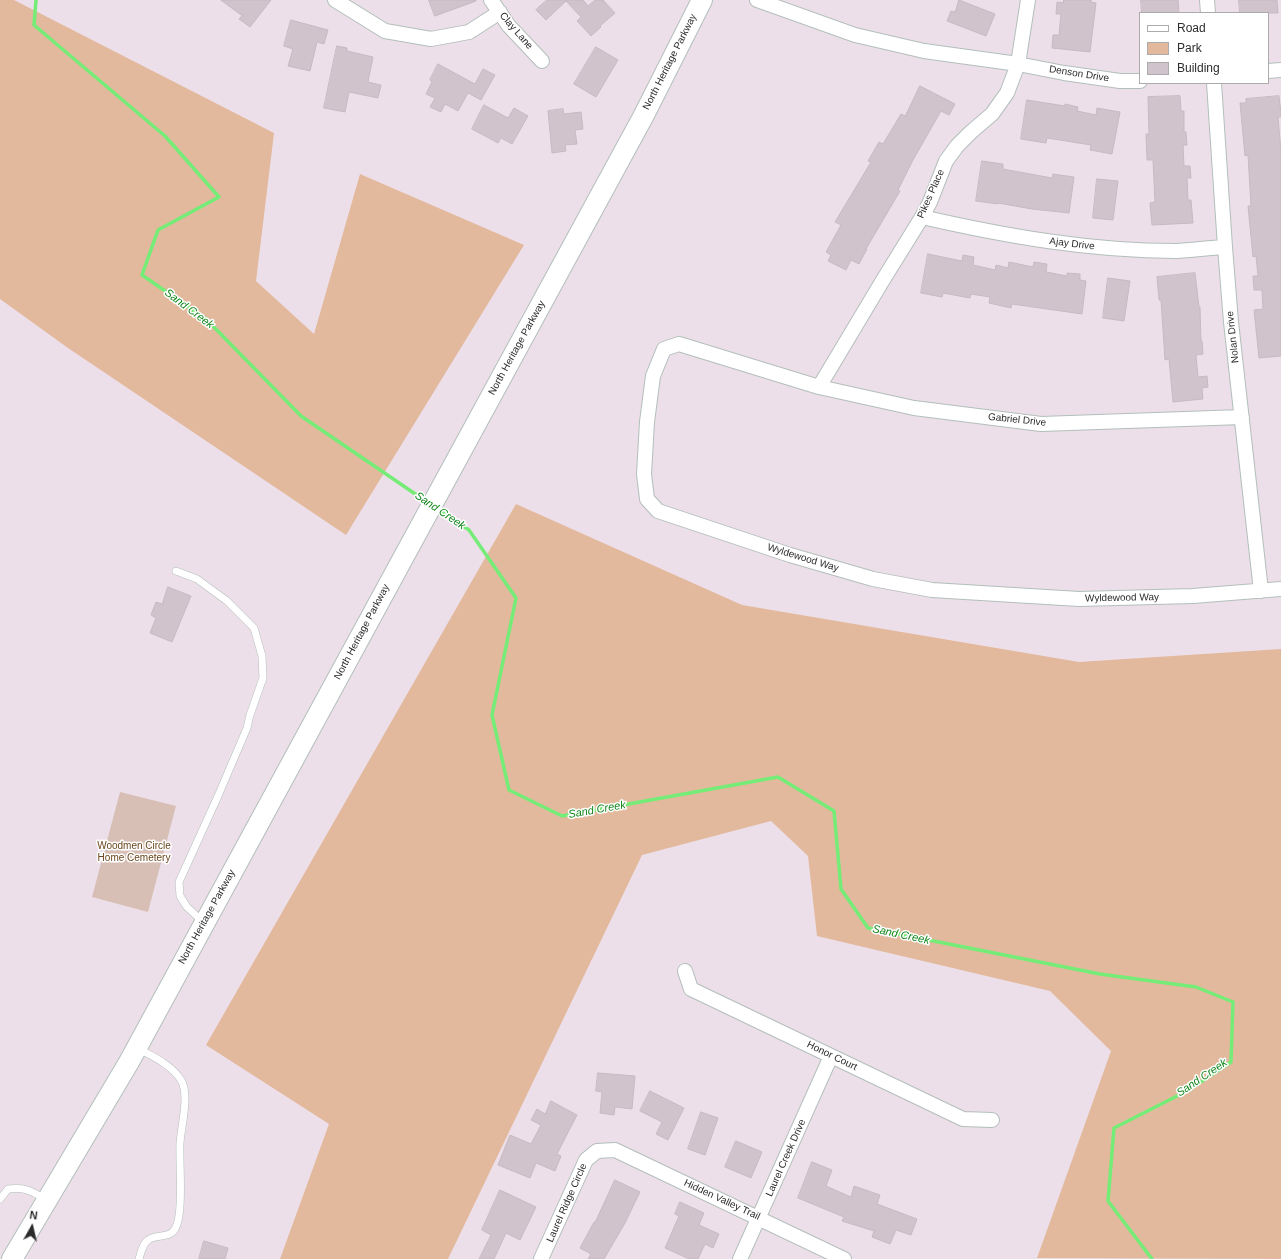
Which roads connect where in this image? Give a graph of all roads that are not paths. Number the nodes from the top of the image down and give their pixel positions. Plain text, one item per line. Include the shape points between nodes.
1 (335, 0) edge
2 (491, 0) edge
3 (702, 0) edge
4 (757, 0) edge
5 (1028, 0) edge
6 (1207, 0) edge
7 (500, 12) junction
8 (1208, 12) edge
9 (542, 60) dead end
10 (1018, 64) junction
11 (1281, 70) edge
12 (1269, 71) edge
13 (1139, 81) edge
14 (1214, 84) edge
15 (922, 217) junction
16 (1225, 246) junction
17 (819, 387) junction
18 (1242, 417) junction
19 (176, 571) dead end
20 (1281, 589) edge
21 (1261, 591) junction
22 (204, 923) junction
23 (685, 971) dead end
24 (136, 1048) junction
25 (831, 1056) junction
26 (992, 1120) dead end
27 (597, 1151) joint
28 (0, 1199) edge
29 (47, 1200) junction
30 (759, 1218) junction
31 (12, 1259) edge
32 (139, 1259) edge
33 (542, 1259) edge
34 (740, 1259) edge
35 (844, 1259) edge

1 - 7 street via 384,31 430,39 469,32
2 - 7 street, Clay Lane
3 - 22 main road, North Heritage Parkway via 644,115
4 - 10 street, Denson Drive via 855,35 924,50
5 - 10 street, Pikes Place
6 - 8 street
7 - 9 street, Clay Lane via 509,26
10 - 13 street, Denson Drive via 1120,81
10 - 15 street, Pikes Place via 1007,93 992,114 957,146 946,161
11 - 12 street
14 - 16 street, Nolan Drive
15 - 16 street, Ajay Drive via 1059,243 1126,250 1178,251
15 - 17 street, Pikes Place
16 - 18 street, Nolan Drive
17 - 18 street, Gabriel Drive via 914,408 1041,424
17 - 21 street, Wyldewood Way via 679,344 664,349 654,376 647,422 644,474 647,499 658,511 790,555 873,579 932,590 1079,599 1194,596
18 - 21 street, Nolan Drive
19 - 22 lane via 197,579 233,607 254,628 262,656 263,678 247,728 179,882 180,896 187,907
20 - 21 street, Wyldewood Way
22 - 24 main road, North Heritage Parkway
23 - 25 street, Honor Court via 691,989
24 - 29 main road, North Heritage Parkway
24 - 32 lane via 174,1071 185,1090 180,1143 178,1223 168,1235 148,1240
25 - 26 street, Honor Court via 963,1119
25 - 30 street, Laurel Creek Drive
27 - 30 street, Hidden Valley Trail via 615,1150
27 - 33 street, Laurel Ridge Circle via 586,1160
28 - 29 lane via 8,1189 21,1187
29 - 31 main road, North Heritage Parkway
30 - 34 street, Laurel Creek Drive
30 - 35 street, Hidden Valley Trail

